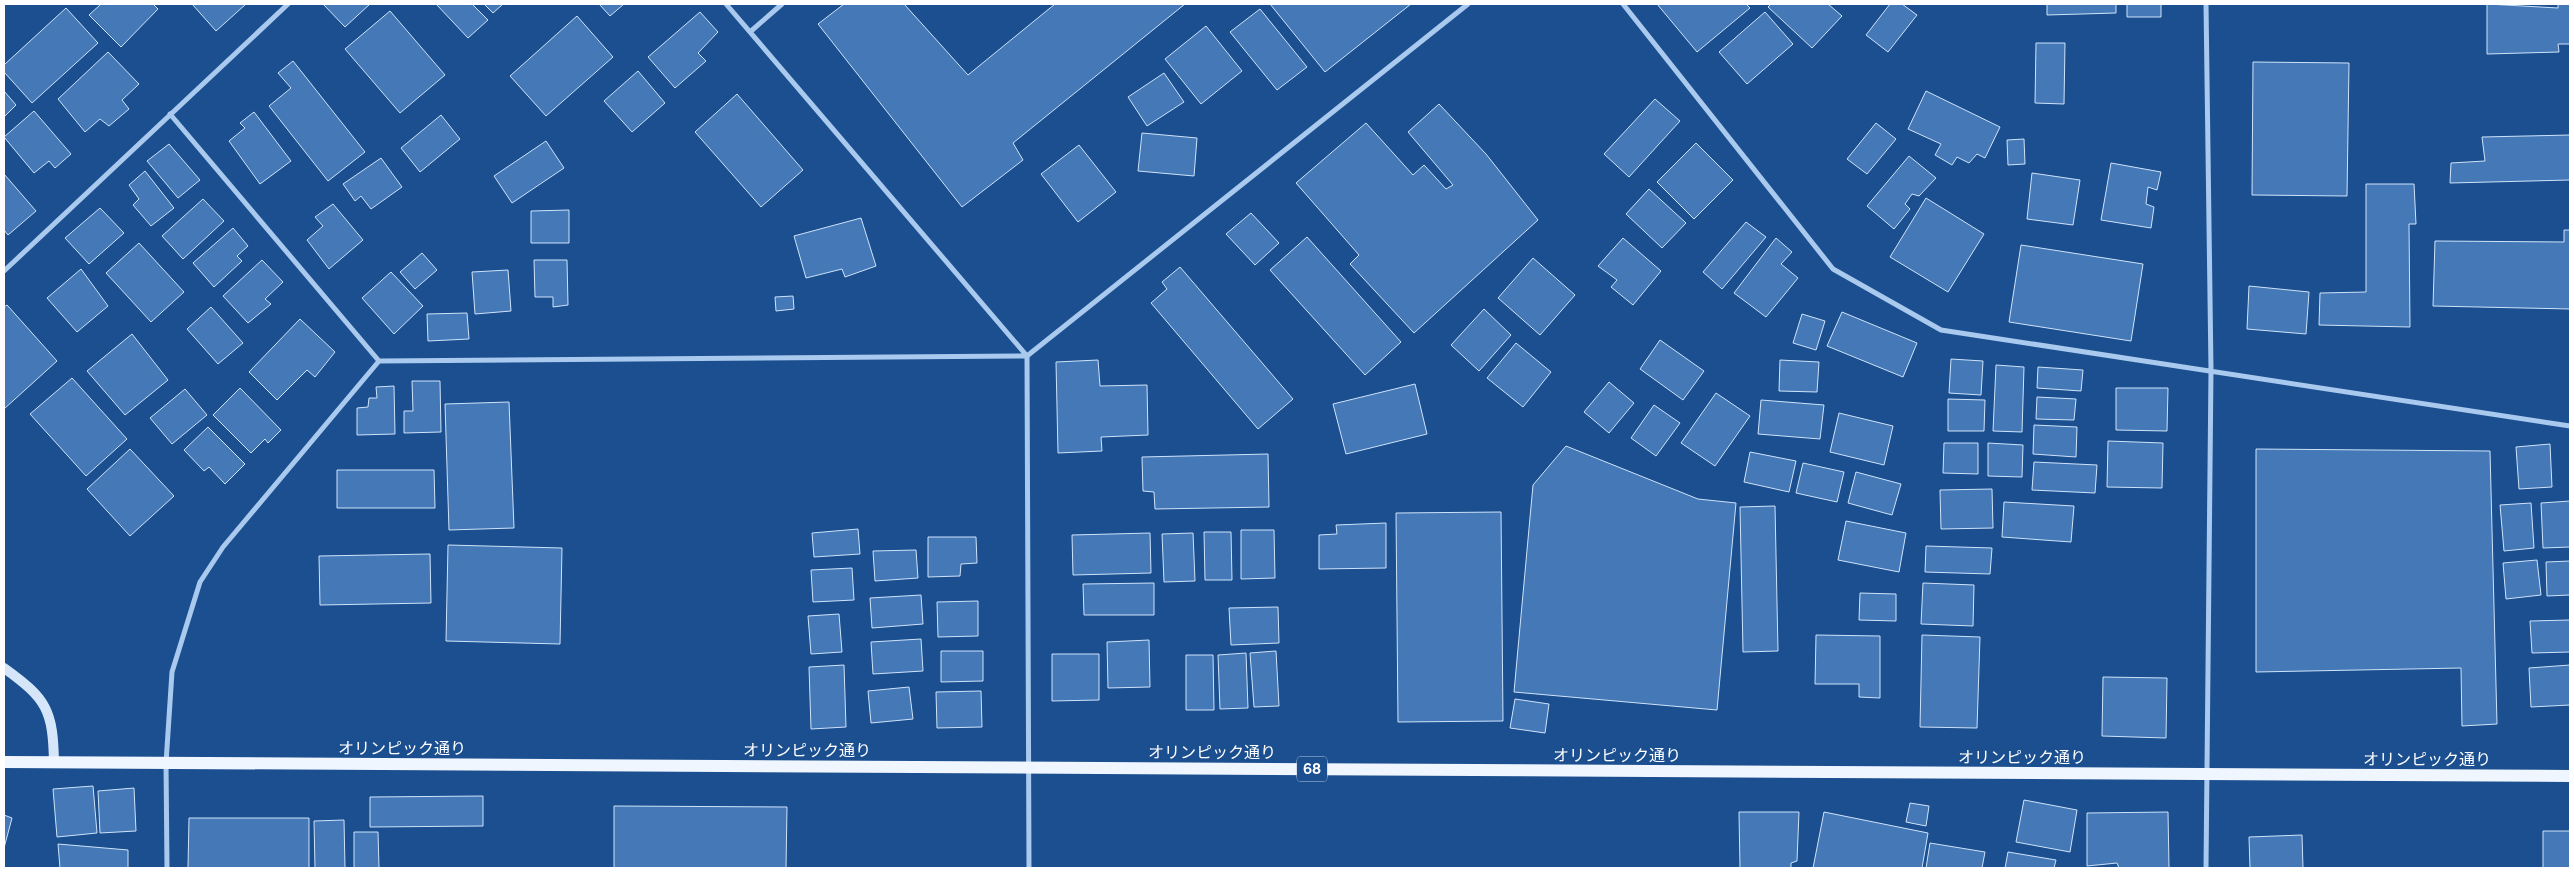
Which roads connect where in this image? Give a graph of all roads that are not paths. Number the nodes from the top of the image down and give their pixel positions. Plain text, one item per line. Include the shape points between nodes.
1 (288, 4) edge
2 (726, 4) edge
3 (782, 4) edge
4 (1468, 4) edge
5 (1623, 4) edge
6 (2206, 4) edge
7 (750, 32) junction
8 (170, 114) junction
9 (4, 270) edge
10 (1027, 356) junction
11 (379, 360) junction
12 (2211, 370) junction
13 (2570, 426) edge
14 (4, 668) edge
15 (4, 762) edge
16 (54, 763) junction
17 (166, 763) junction
18 (1030, 768) junction
19 (2208, 774) junction
20 (2570, 776) edge
21 (167, 868) edge
22 (1029, 868) edge
23 (2206, 868) edge

1 - 8 street
2 - 7 street
3 - 7 street
4 - 10 street
5 - 12 street via 1833,268 1941,330
6 - 12 street
7 - 10 street
8 - 9 street
8 - 11 street
10 - 11 street
10 - 18 street
11 - 17 street via 223,546 200,582 172,672
12 - 13 street
12 - 19 street
14 - 16 street via 25,683 50,713 54,731
15 - 16 main road, オリンピック通り / 68
16 - 17 main road, オリンピック通り / 68
17 - 18 main road, オリンピック通り / 68
17 - 21 street
18 - 19 main road, オリンピック通り / 68
18 - 22 street
19 - 20 main road, オリンピック通り / 68
19 - 23 street

